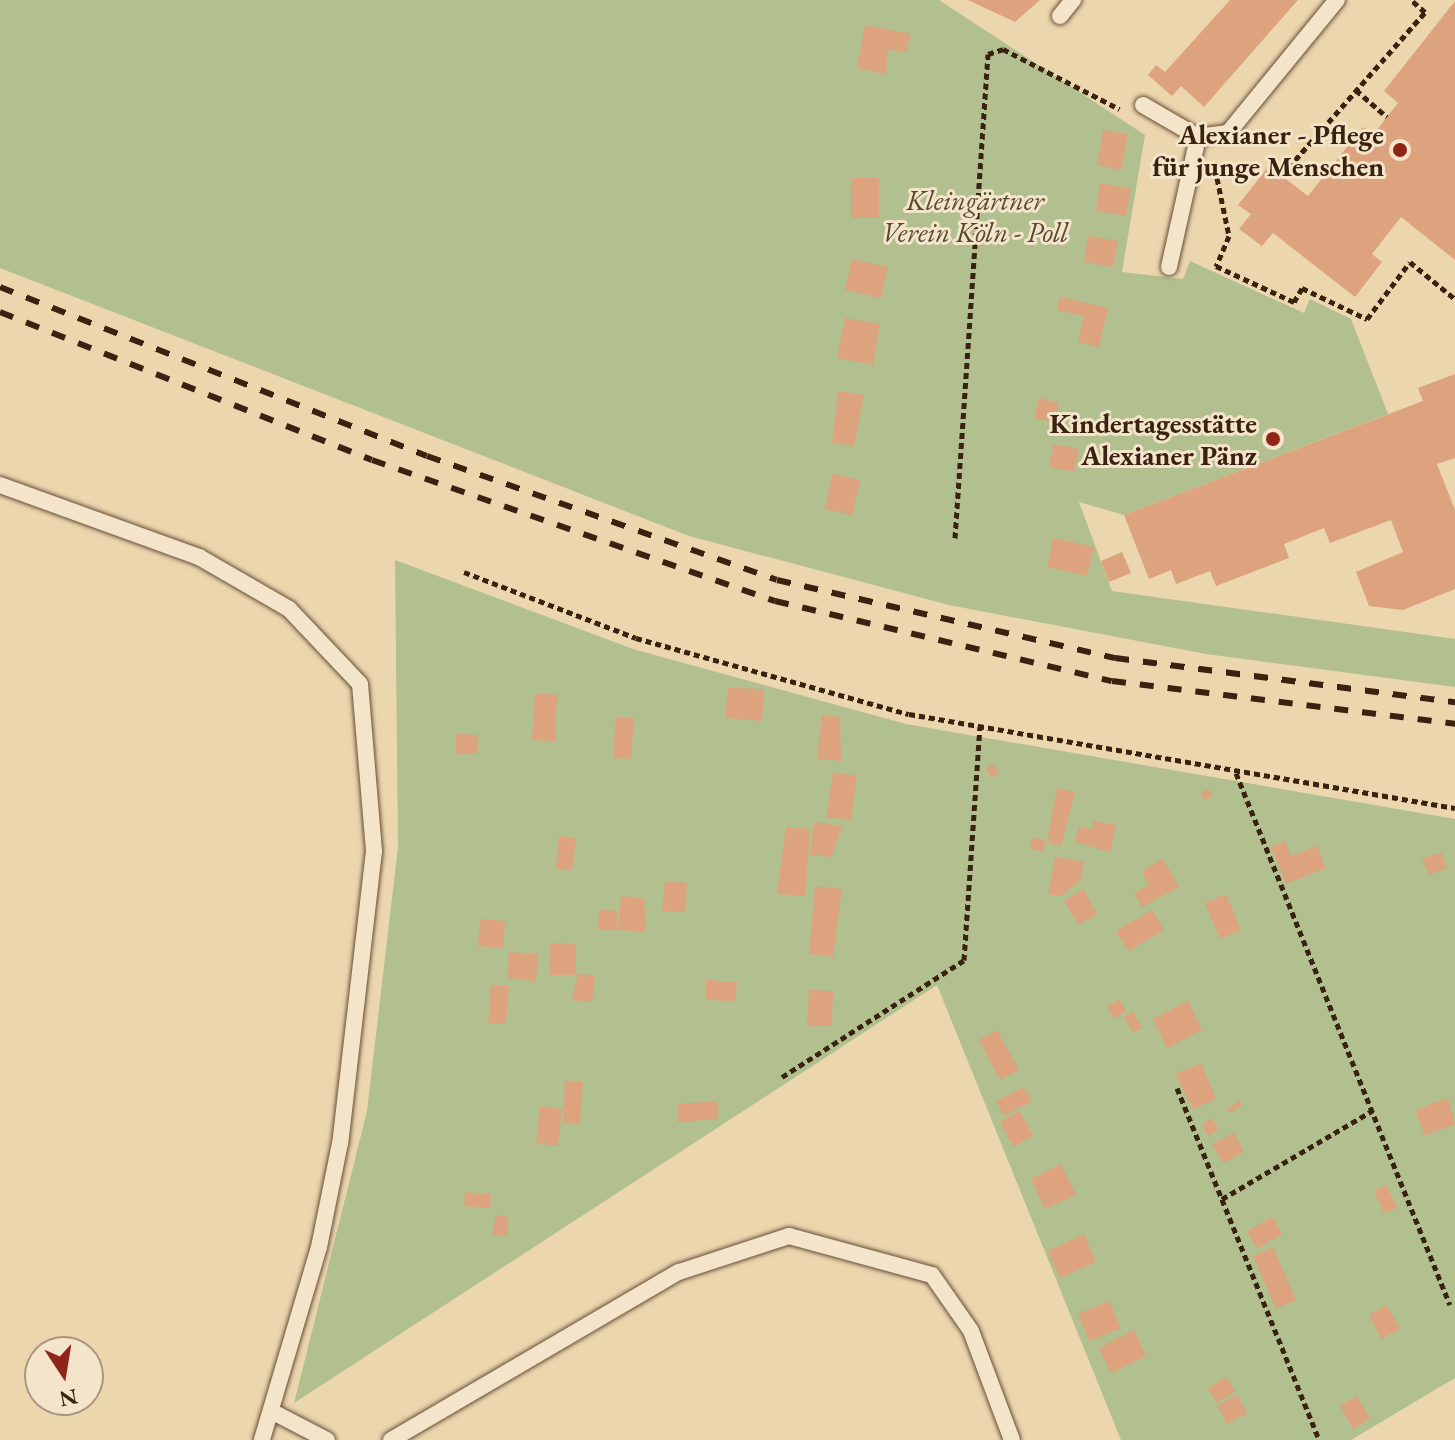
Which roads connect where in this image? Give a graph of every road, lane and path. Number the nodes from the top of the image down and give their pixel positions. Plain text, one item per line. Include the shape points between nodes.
1 (1073, 0) edge
2 (1337, 0) edge
3 (1411, 0) edge
4 (1060, 16) dead end
5 (1073, 86) dead end
6 (1356, 90) junction
7 (1143, 105) dead end
8 (1387, 117) dead end
9 (1198, 137) junction
10 (1282, 175) dead end
11 (1169, 267) dead end
12 (1455, 299) edge
13 (0, 485) edge
14 (955, 538) dead end
15 (464, 572) dead end
16 (980, 727) junction
17 (1236, 773) junction
18 (1455, 808) edge
19 (782, 1077) dead end
20 (1177, 1088) dead end
21 (1372, 1111) junction
22 (1222, 1199) junction
23 (1450, 1305) dead end
24 (271, 1411) junction
25 (262, 1440) edge
26 (327, 1440) edge
27 (391, 1440) edge
28 (1012, 1440) edge
29 (1319, 1440) edge

1 - 4 lane
2 - 9 lane via 1228,133
3 - 6 path via 1425,12
5 - 14 path via 1003,49 988,54
6 - 8 path
6 - 10 path
7 - 9 lane
9 - 11 lane
9 - 12 path via 1214,161 1229,236 1216,266 1294,302 1302,288 1367,319 1410,262
13 - 24 lane via 199,557 289,609 360,684 374,851 340,1143 319,1247
15 - 16 path via 636,638
16 - 17 path
16 - 19 path via 964,960
17 - 18 path
17 - 21 path
20 - 22 path
21 - 22 path
21 - 23 path
22 - 29 path
24 - 25 lane
24 - 26 lane
27 - 28 lane via 679,1272 789,1236 932,1275 971,1331

